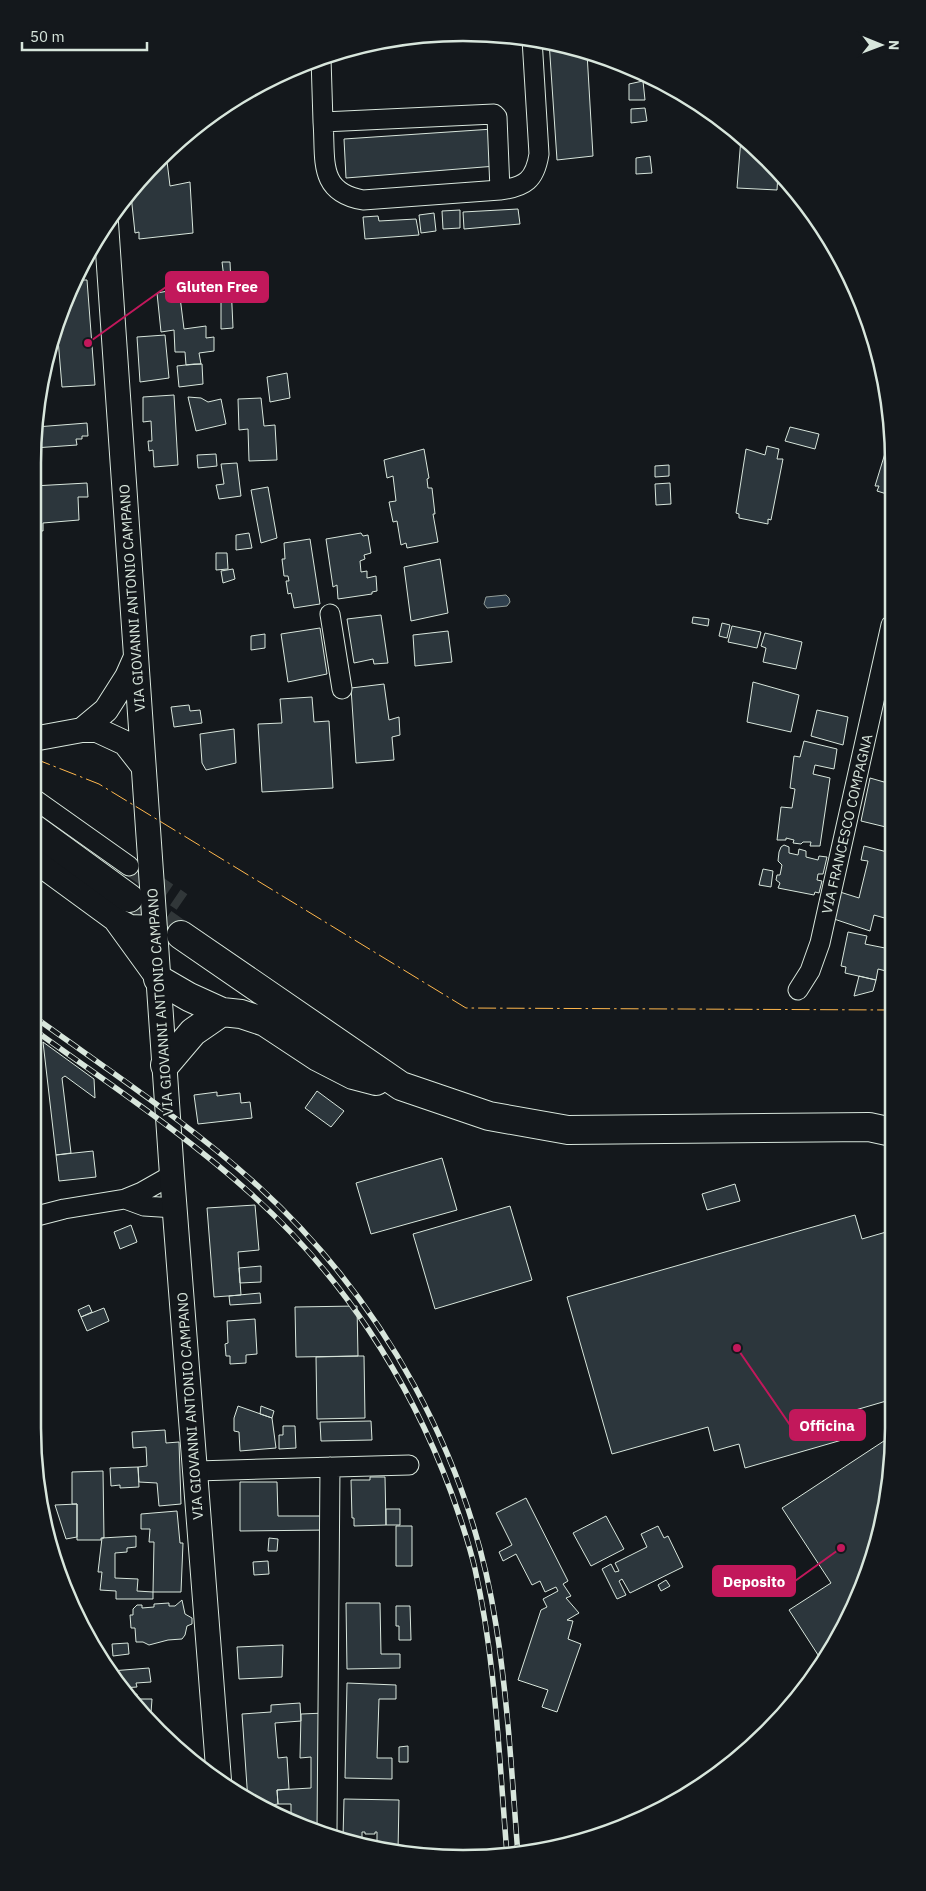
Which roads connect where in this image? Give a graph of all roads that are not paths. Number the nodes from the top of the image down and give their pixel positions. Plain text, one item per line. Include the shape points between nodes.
1 (532, 47) edge
2 (321, 66) edge
3 (324, 122) junction
4 (500, 190) junction
5 (107, 237) edge
6 (330, 614) dead end
7 (885, 653) edge
8 (136, 657) junction
9 (342, 689) dead end
10 (82, 730) junction
11 (41, 737) edge
12 (143, 766) junction
13 (41, 804) edge
14 (41, 836) edge
15 (41, 864) edge
16 (129, 866) tunnel mouth
17 (122, 909) junction
18 (155, 928) junction
19 (181, 935) tunnel mouth
20 (158, 978) junction
21 (798, 990) dead end
22 (222, 1012) junction
23 (165, 1065) junction
24 (400, 1086) junction
25 (885, 1130) edge
26 (172, 1175) junction
27 (125, 1199) junction
28 (175, 1208) junction
29 (41, 1215) edge
30 (409, 1465) dead end
31 (330, 1467) junction
32 (196, 1471) junction
33 (218, 1772) edge
34 (327, 1827) edge

1 - 4 street via 537,165 535,173 525,183
2 - 3 street
3 - 4 street via 327,176 335,189 345,195 363,200
3 - 4 street via 494,114 497,116
5 - 8 main road, VIA GIOVANNI ANTONIO CAMPANO
6 - 9 street
7 - 21 street, VIA FRANCESCO COMPAGNA via 820,943 810,971
8 - 10 main road via 106,710
8 - 12 main road, VIA GIOVANNI ANTONIO CAMPANO
10 - 11 main road
10 - 12 main road via 96,730 125,743
12 - 18 main road, VIA GIOVANNI ANTONIO CAMPANO
13 - 16 street
14 - 17 highway
15 - 17 main road
17 - 18 main road via 130,927
17 - 20 main road
18 - 20 main road, VIA GIOVANNI ANTONIO CAMPANO
19 - 24 highway
20 - 22 highway
20 - 23 main road, VIA GIOVANNI ANTONIO CAMPANO
22 - 23 highway via 193,1032
22 - 24 highway via 242,1014 265,1022 353,1076
23 - 26 main road, VIA GIOVANNI ANTONIO CAMPANO
24 - 25 highway via 489,1116 568,1130 869,1127
26 - 27 street
26 - 28 main road, VIA GIOVANNI ANTONIO CAMPANO
27 - 28 street via 144,1206
27 - 29 street
28 - 32 main road, VIA GIOVANNI ANTONIO CAMPANO
30 - 31 street
31 - 32 street
31 - 34 street
32 - 33 main road, VIA GIOVANNI ANTONIO CAMPANO

